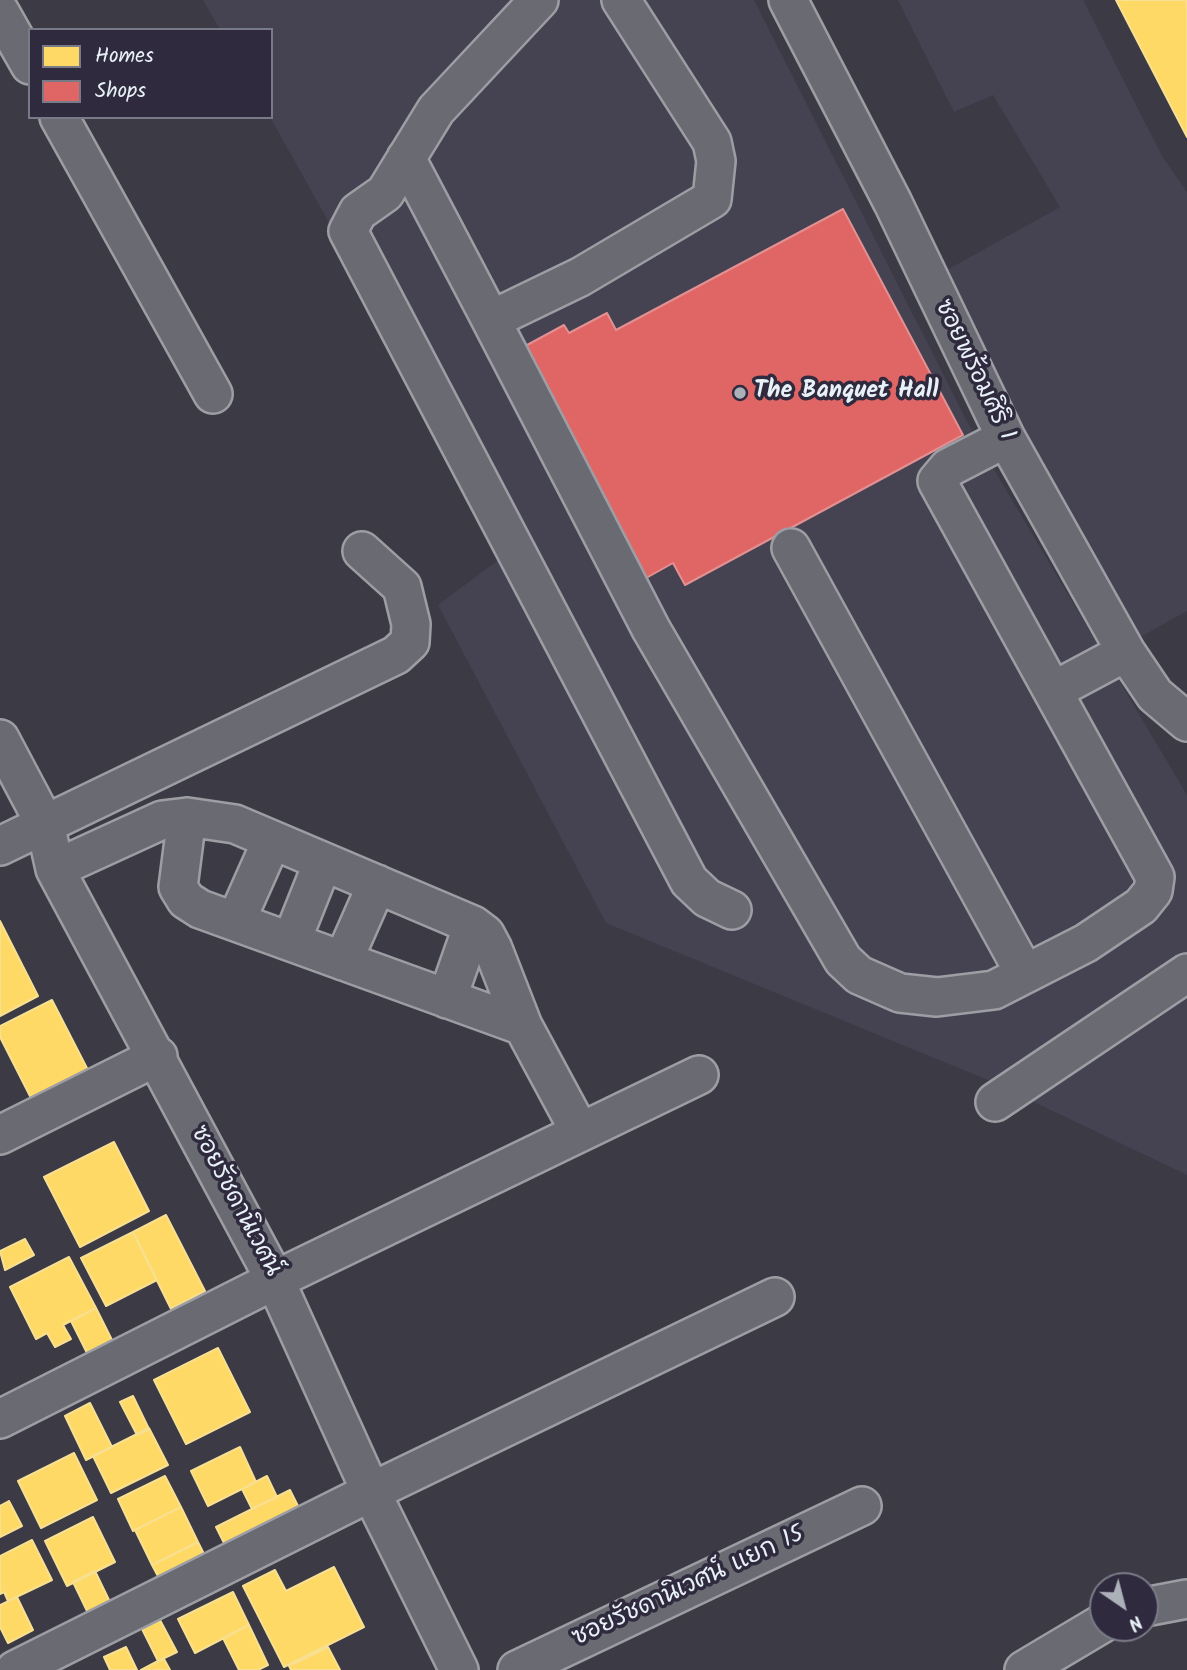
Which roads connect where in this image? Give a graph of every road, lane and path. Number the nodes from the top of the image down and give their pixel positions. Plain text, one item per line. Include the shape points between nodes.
1 (539, 0) edge
2 (621, 0) edge
3 (788, 0) edge
4 (0, 12) edge
5 (28, 61) edge
6 (60, 119) edge
7 (406, 158) junction
8 (491, 320) junction
9 (213, 394) dead end
10 (1006, 438) junction
11 (791, 548) dead end
12 (362, 551) dead end
13 (1126, 652) junction
14 (1053, 691) junction
15 (1187, 722) edge
16 (0, 739) edge
17 (187, 817) junction
18 (45, 824) junction
19 (272, 839) junction
20 (0, 846) edge
21 (323, 862) junction
22 (55, 869) junction
23 (377, 884) junction
24 (732, 910) dead end
25 (236, 921) junction
26 (473, 925) junction
27 (291, 942) junction
28 (343, 961) junction
29 (1187, 973) edge
30 (1025, 974) junction
31 (447, 999) junction
32 (523, 1027) junction
33 (158, 1056) junction
34 (699, 1075) dead end
35 (995, 1102) dead end
36 (580, 1132) junction
37 (0, 1135) edge
38 (275, 1280) junction
39 (775, 1297) dead end
40 (0, 1419) edge
41 (371, 1492) junction
42 (862, 1506) dead end
43 (1187, 1599) edge
44 (1159, 1604) edge
45 (1089, 1631) edge
46 (15, 1670) edge
47 (459, 1670) edge
48 (517, 1670) edge
49 (1024, 1670) edge

1 - 7 street via 436,110
2 - 8 street via 712,142 716,161 712,199 580,277
3 - 10 street, ซอยพร้อมศิริ 1 via 893,203
4 - 5 street
6 - 9 street
7 - 8 street
7 - 24 street via 385,193 358,212 348,231 689,881 707,898
8 - 30 street via 651,629 843,960 859,975 901,993 937,997 994,990
10 - 13 street, ซอยพร้อมศิริ 1
10 - 14 street via 948,468 937,481
11 - 30 street
12 - 18 street via 402,587 411,624 410,642 396,655
13 - 14 street
13 - 15 street, ซอยพร้อมศิริ 1 via 1155,695
14 - 30 street via 1155,877 1153,891 1140,906 1086,943
16 - 18 street, ซอยรัชดานิเวศน์
17 - 19 street via 235,824
17 - 22 street via 162,820
17 - 25 street via 178,887 186,900
18 - 20 street
18 - 22 street, ซอยรัชดานิเวศน์
19 - 21 street
19 - 25 street
21 - 23 street
21 - 27 street
22 - 33 street, ซอยรัชดานิเวศน์
23 - 26 street
23 - 28 street
25 - 27 street
26 - 31 street
26 - 32 street via 493,949
27 - 28 street
28 - 31 street
29 - 35 street
31 - 32 street
32 - 36 street
33 - 37 street
33 - 38 street, ซอยรัชดานิเวศน์
34 - 36 street
36 - 38 street
38 - 40 street
38 - 41 street, ซอยรัชดานิเวศน์
39 - 41 street
41 - 46 street
41 - 47 street, ซอยรัชดานิเวศน์
42 - 48 street, ซอยรัชดานิเวศน์ แยก 15
43 - 44 street
45 - 49 street

